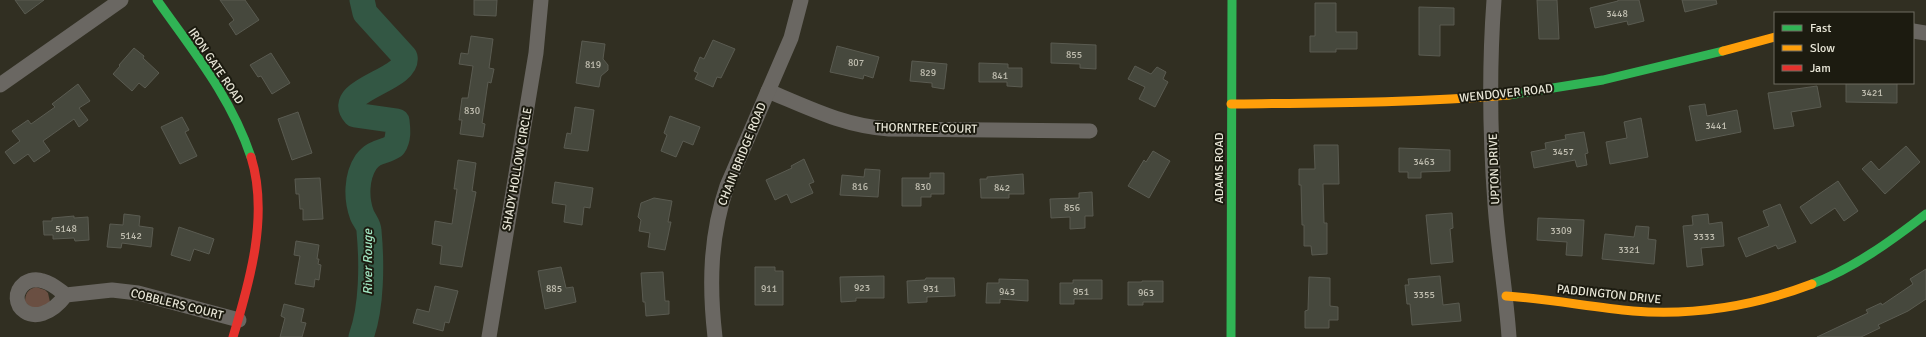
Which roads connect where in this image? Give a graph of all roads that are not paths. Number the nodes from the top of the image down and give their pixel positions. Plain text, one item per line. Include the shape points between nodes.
1 (121, 0) edge
2 (157, 0) edge
3 (542, 0) edge
4 (801, 0) edge
5 (1232, 0) edge
6 (1494, 0) edge
7 (1914, 31) edge
8 (1926, 33) edge
9 (1774, 37) edge
10 (0, 86) edge
11 (768, 91) junction
12 (1491, 97) junction
13 (1231, 104) junction
14 (1090, 131) dead end
15 (1926, 214) edge
16 (66, 295) dead end
17 (1506, 296) junction
18 (239, 320) junction
19 (233, 337) edge
20 (488, 337) edge
21 (715, 337) edge
22 (1231, 337) edge
23 (1509, 337) edge

1 - 10 street
2 - 18 street, IRON GATE ROAD via 228,103 244,137 253,165 257,243 252,274
3 - 20 street, SHADY HOLLOW CIRCLE via 536,53
4 - 11 street, CHAIN BRIDGE ROAD via 791,38
5 - 13 street, ADAMS ROAD
6 - 12 street, UPTON DRIVE
7 - 8 street
9 - 12 street, WENDOVER ROAD via 1603,80
11 - 14 street, THORNTREE COURT via 836,120 865,127
11 - 21 street, CHAIN BRIDGE ROAD via 719,210 713,239 711,269
12 - 13 street, WENDOVER ROAD via 1383,102
12 - 17 street, UPTON DRIVE via 1495,204
13 - 22 street, ADAMS ROAD
15 - 17 street, PADDINGTON DRIVE via 1894,239 1823,279 1729,308 1689,312 1634,311
16 - 18 street, COBBLERS COURT via 112,290 138,293
17 - 23 street, UPTON DRIVE
18 - 19 street, IRON GATE ROAD

